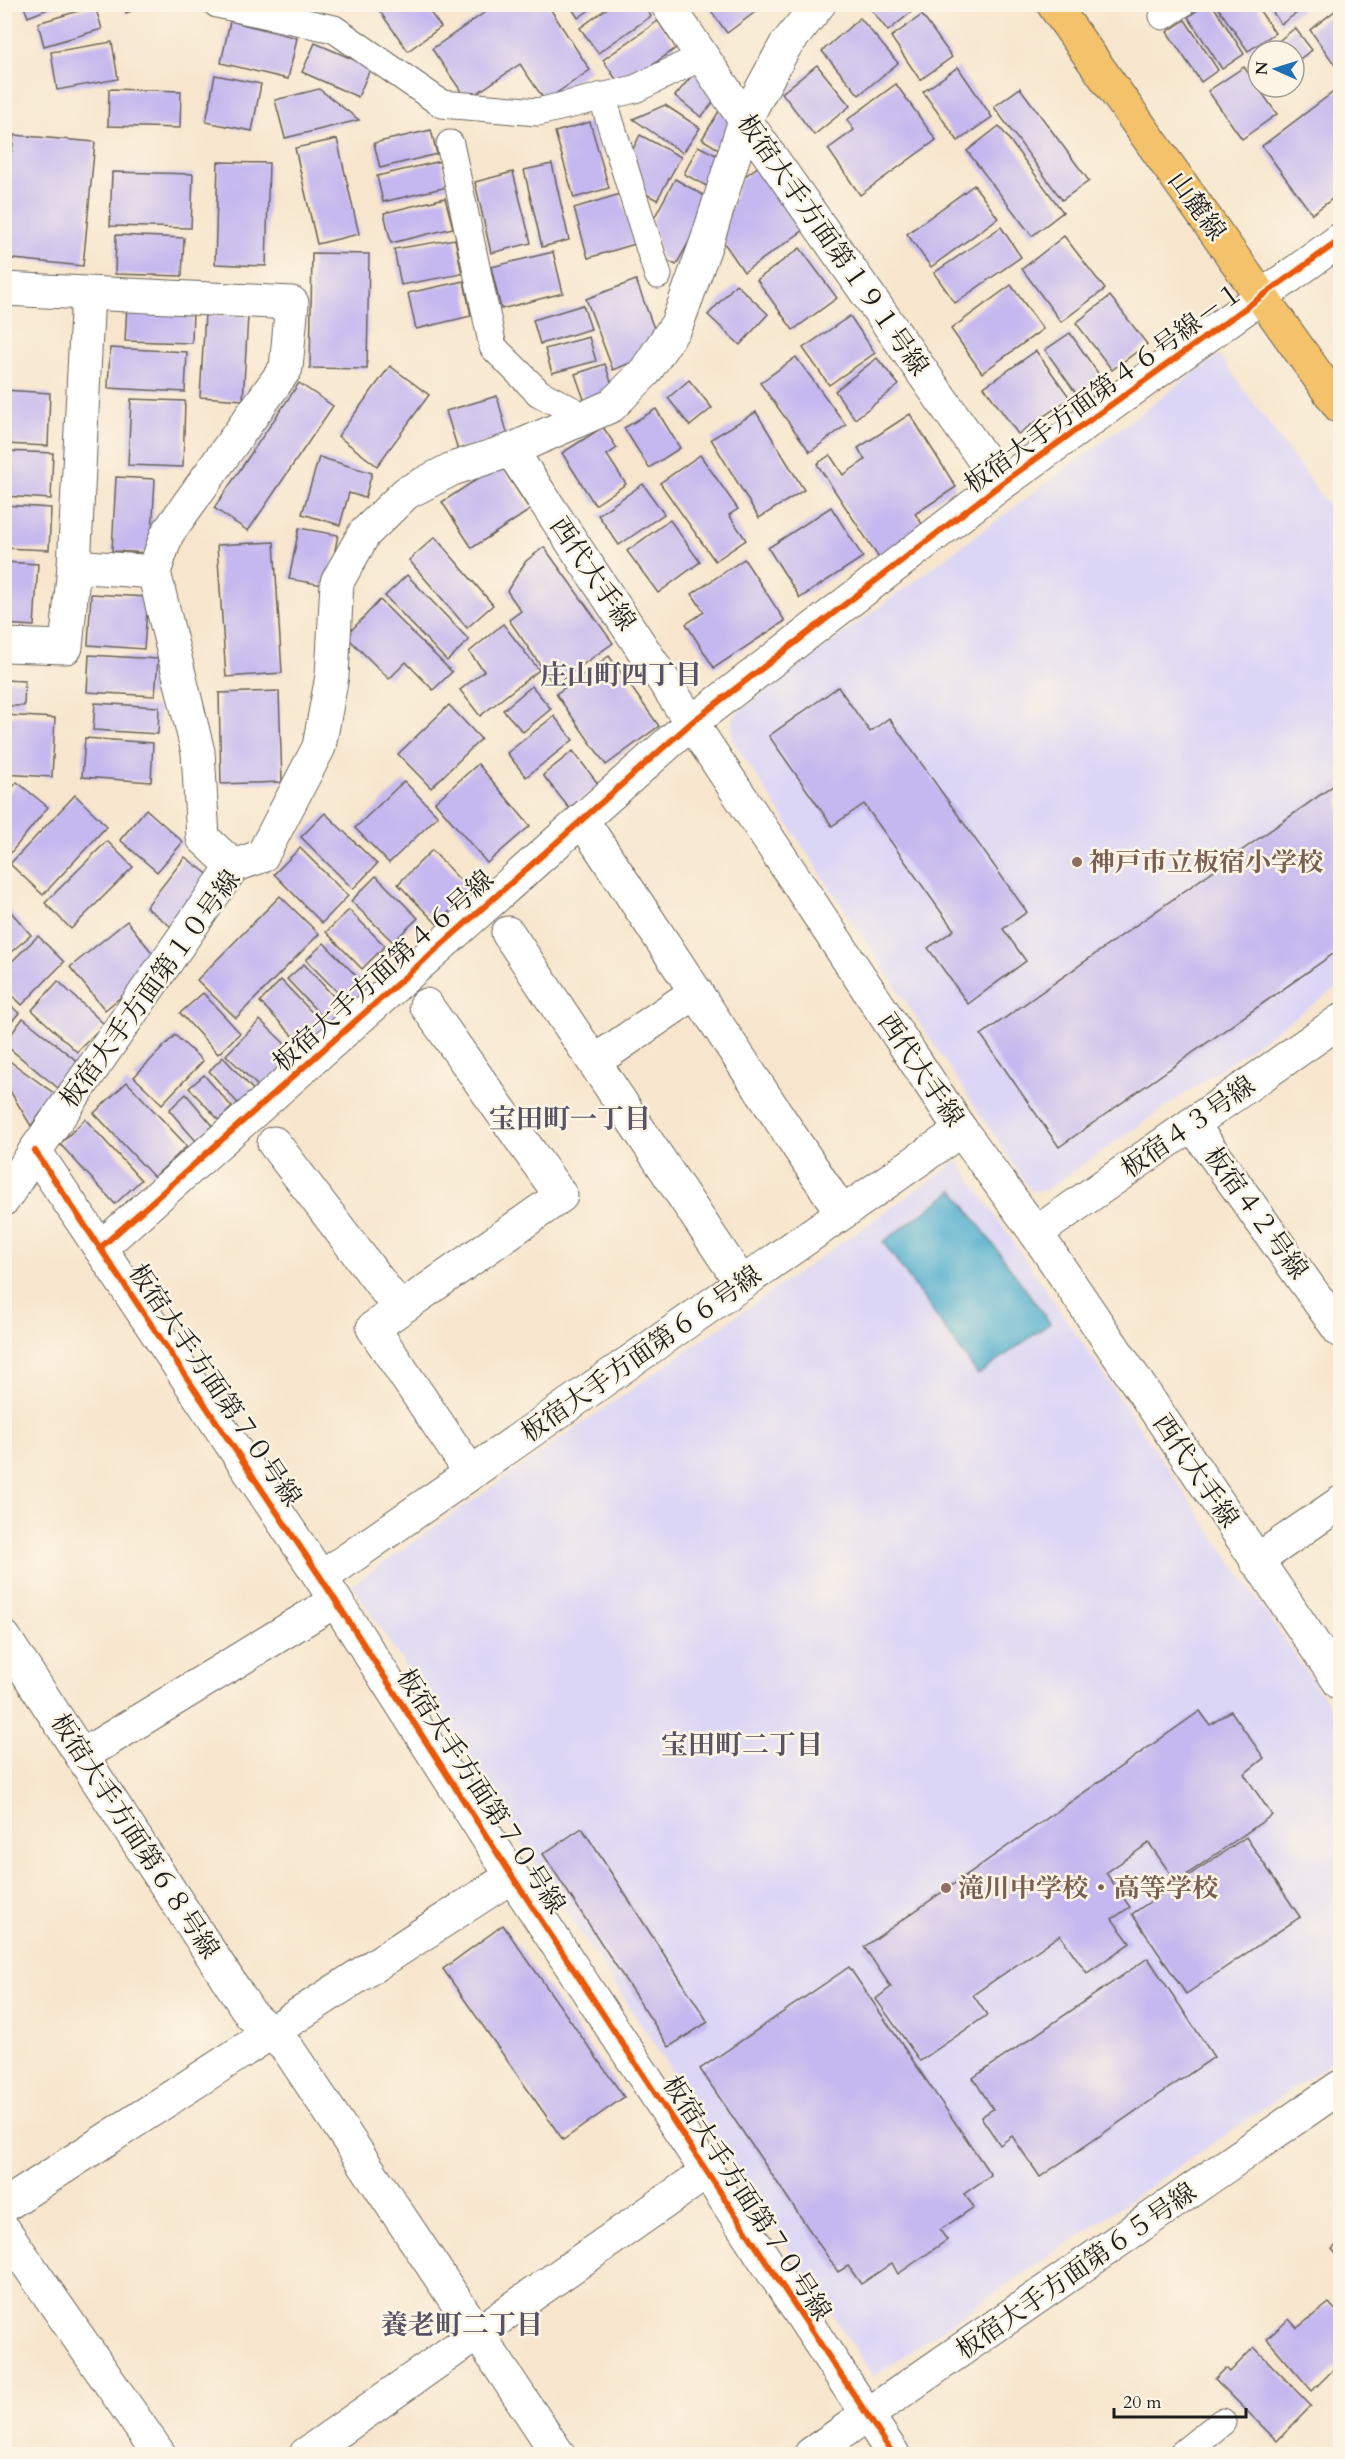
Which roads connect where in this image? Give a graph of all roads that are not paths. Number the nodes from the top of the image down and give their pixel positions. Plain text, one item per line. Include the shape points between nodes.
1 (217, 4) edge
2 (667, 4) edge
3 (819, 4) edge
4 (1053, 4) edge
5 (703, 56) junction
6 (602, 96) junction
7 (745, 120) junction
8 (450, 144) dead end
9 (1341, 240) edge
10 (658, 275) dead end
11 (4, 289) edge
12 (88, 294) junction
13 (1262, 297) junction
14 (1341, 407) edge
15 (585, 417) junction
16 (511, 450) junction
17 (1001, 484) junction
18 (74, 566) junction
19 (154, 572) junction
20 (4, 645) edge
21 (692, 723) junction
22 (582, 820) junction
23 (232, 866) junction
24 (508, 933) dead end
25 (696, 992) junction
26 (426, 1005) dead end
27 (1341, 1021) edge
28 (610, 1051) dead end
29 (1192, 1124) junction
30 (961, 1130) junction
31 (274, 1143) dead end
32 (35, 1150) junction
33 (8, 1187) edge
34 (842, 1214) junction
35 (1036, 1233) junction
36 (100, 1248) junction
37 (742, 1284) junction
38 (400, 1309) junction
39 (1341, 1331) edge
40 (471, 1473) junction
41 (1341, 1503) edge
42 (1256, 1561) junction
43 (328, 1590) junction
44 (4, 1637) edge
45 (1341, 1683) edge
46 (83, 1755) junction
47 (512, 1876) junction
48 (269, 2033) junction
49 (1341, 2087) edge
50 (707, 2172) junction
51 (4, 2206) edge
52 (4, 2230) edge
53 (478, 2334) junction
54 (867, 2416) junction
55 (1222, 2422) dead end
56 (159, 2454) edge
57 (306, 2454) edge
58 (558, 2454) edge
59 (812, 2454) edge
60 (893, 2454) edge
61 (1182, 2454) edge

1 - 6 lane via 334,29 442,104 538,112
2 - 5 street, 板宿大手方面第１９１号線
3 - 7 street, 板宿大手方面第１０号線 via 785,46
4 - 13 main road, 山麓線
5 - 6 lane via 635,88
5 - 7 street, 板宿大手方面第１９１号線
6 - 10 lane
7 - 15 street, 板宿大手方面第１０号線 via 677,324 645,372 611,406
7 - 17 street, 板宿大手方面第１９１号線
8 - 15 lane via 493,347 539,393
9 - 13 street, 板宿大手方面第４６号線－１
11 - 12 street
12 - 18 street
12 - 19 street via 292,303 286,368 166,534
13 - 14 main road, 山麓線
13 - 17 street, 板宿大手方面第４６号線－１
15 - 16 street, 板宿大手方面第１０号線
16 - 21 street, 西代大手線
16 - 23 street, 板宿大手方面第１０号線 via 452,470 406,493 364,534 337,582 332,676 319,747 262,856
17 - 21 street, 板宿大手方面第４６号線－１
18 - 19 street
18 - 20 street via 66,648
19 - 23 street via 198,752 202,838
21 - 22 street, 板宿大手方面第４６号線
21 - 30 street, 西代大手線
22 - 25 street
22 - 36 street, 板宿大手方面第４６号線
23 - 32 street, 板宿大手方面第１０号線
24 - 37 street
25 - 28 street
25 - 34 street
26 - 38 street via 561,1196
27 - 29 street, 板宿４３号線
29 - 35 street, 板宿４３号線
29 - 39 street, 板宿４２号線
30 - 34 street, 板宿大手方面第６６号線
30 - 35 street, 西代大手線
31 - 38 street
32 - 33 street, 板宿大手方面第１０号線
32 - 36 street, 板宿大手方面第７０号線
34 - 37 street, 板宿大手方面第６６号線
35 - 42 street, 西代大手線
36 - 43 street, 板宿大手方面第７０号線
37 - 40 street, 板宿大手方面第６６号線
38 - 40 street via 373,1328
40 - 43 street, 板宿大手方面第６６号線
41 - 42 street
42 - 45 street, 西代大手線
43 - 46 street, 板宿大手方面第６６号線
43 - 47 street, 板宿大手方面第７０号線
44 - 46 street, 板宿大手方面第６８号線
46 - 48 street, 板宿大手方面第６８号線 via 251,2015
47 - 48 street
47 - 50 street, 板宿大手方面第７０号線
48 - 51 street
48 - 53 street, 板宿大手方面第６８号線 via 288,2049
49 - 54 street, 板宿大手方面第６５号線
50 - 53 street
50 - 54 street, 板宿大手方面第７０号線
52 - 56 street
53 - 57 street
53 - 58 street, 板宿大手方面第６８号線
54 - 59 street, 板宿大手方面第６５号線
54 - 60 street, 板宿大手方面第７０号線
55 - 61 lane

